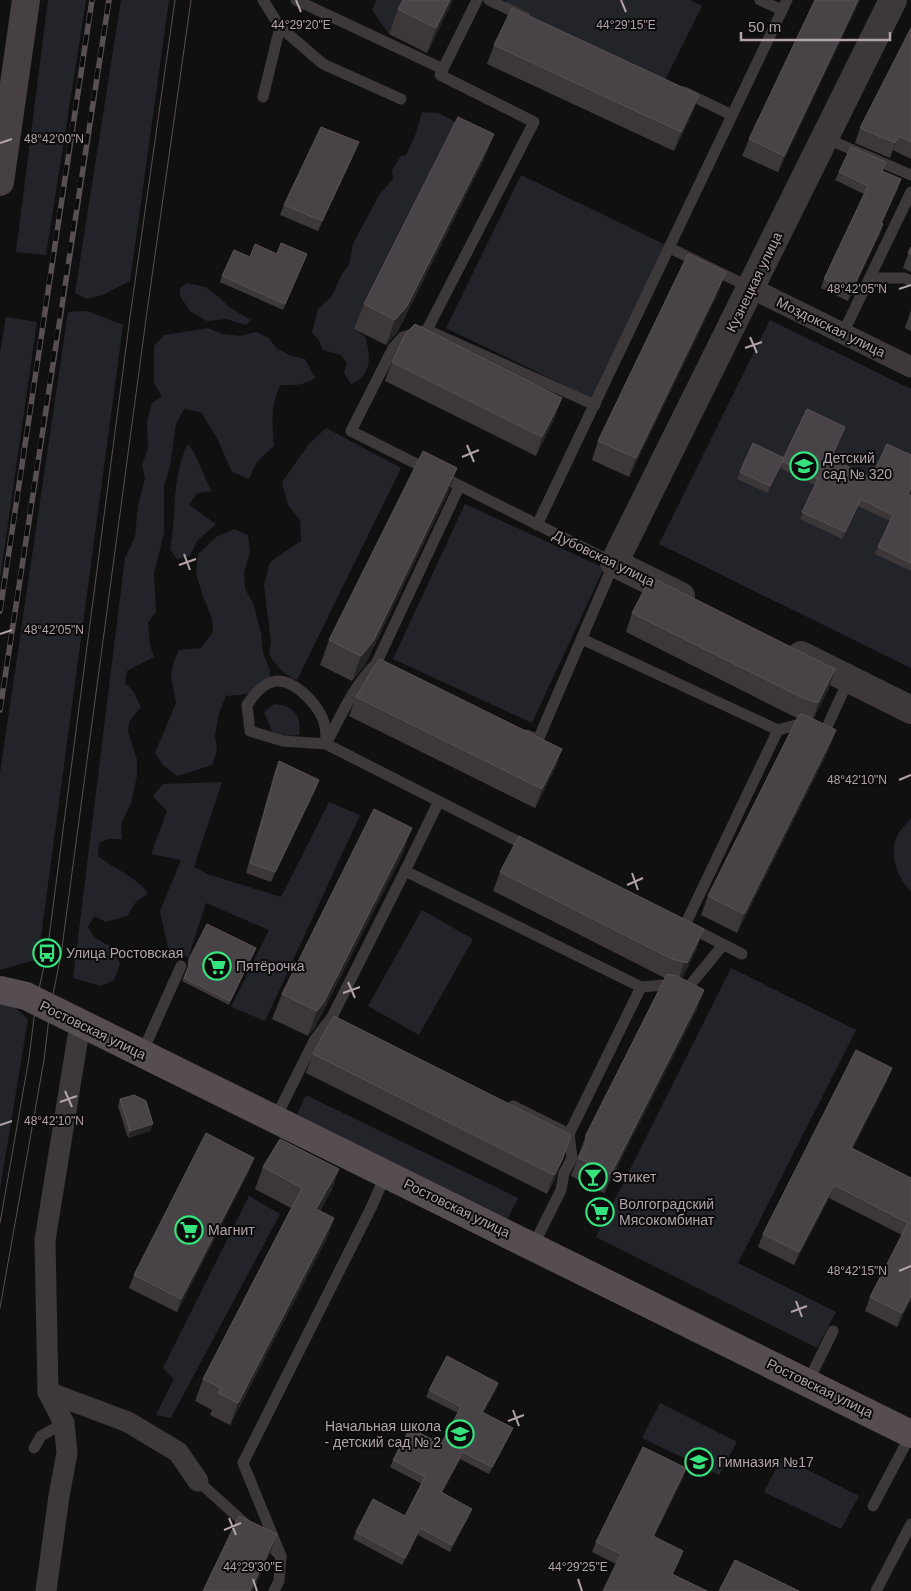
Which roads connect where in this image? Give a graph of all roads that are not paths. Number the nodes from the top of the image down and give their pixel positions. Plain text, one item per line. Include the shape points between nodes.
1 (26, 0) edge
2 (263, 0) edge
3 (296, 0) edge
4 (477, 0) edge
5 (489, 0) edge
6 (760, 0) edge
7 (893, 0) edge
8 (784, 5) edge
9 (534, 21) edge
10 (280, 27) junction
11 (443, 68) junction
12 (669, 85) edge
13 (263, 97) dead end
14 (401, 99) dead end
15 (732, 115) junction
16 (825, 138) junction
17 (911, 175) edge
18 (0, 182) edge
19 (911, 192) edge
20 (670, 248) junction
21 (870, 278) junction
22 (911, 281) edge
23 (751, 288) junction
24 (427, 330) junction
25 (844, 334) junction
26 (911, 367) edge
27 (595, 405) junction
28 (459, 487) junction
29 (537, 525) junction
30 (614, 564) junction
31 (703, 607) edge
32 (582, 639) junction
33 (781, 646) edge
34 (849, 679) junction
35 (911, 710) edge
36 (778, 730) junction
37 (520, 732) edge
38 (326, 744) junction
39 (439, 801) junction
40 (538, 851) edge
41 (405, 871) junction
42 (724, 944) junction
43 (742, 954) dead end
44 (182, 966) dead end
45 (641, 987) junction
46 (0, 990) edge
47 (80, 1024) junction
48 (141, 1054) junction
49 (499, 1099) edge
50 (275, 1119) junction
51 (569, 1134) junction
52 (386, 1174) junction
53 (534, 1246) junction
54 (833, 1331) dead end
55 (808, 1382) junction
56 (48, 1392) junction
57 (64, 1423) junction
58 (911, 1434) edge
59 (34, 1448) dead end
60 (198, 1481) joint
61 (873, 1506) dead end
62 (911, 1524) edge
63 (281, 1556) junction
64 (46, 1591) edge
65 (274, 1591) edge
66 (876, 1591) edge

1 - 18 main road
2 - 10 lane
3 - 11 lane
4 - 11 lane
5 - 9 lane
6 - 8 lane
7 - 16 street, Кузнецкая улица
8 - 15 lane
10 - 13 lane
10 - 14 lane via 323,64
11 - 24 lane via 440,75 534,122
12 - 15 lane
15 - 20 lane
16 - 17 lane
16 - 23 street, Кузнецкая улица
19 - 21 lane
20 - 23 lane, Моздокская улица
20 - 27 lane
21 - 22 lane
21 - 25 lane
23 - 25 street, Моздокская улица
23 - 30 street, Кузнецкая улица
24 - 27 lane
24 - 28 lane, Дубовская улица via 399,339 351,432
25 - 26 street, Моздокская улица
27 - 29 lane
28 - 29 lane, Дубовская улица
28 - 38 lane via 381,666 366,674
29 - 30 lane, Дубовская улица
30 - 31 street, Дубовская улица
30 - 32 lane
32 - 36 lane
32 - 37 lane via 538,740
33 - 34 street
34 - 35 street
34 - 36 lane via 826,729 814,731 796,725
36 - 42 lane via 681,923
38 - 38 lane via 283,741 250,730 247,705 263,686 276,681 288,683 322,715
38 - 39 lane
39 - 40 lane
39 - 41 lane
41 - 45 lane
41 - 50 lane via 337,1019 315,1039
42 - 43 lane
42 - 45 lane via 686,990 664,985
44 - 48 lane
45 - 51 lane
46 - 47 main road, Ростовская улица via 26,996
47 - 48 main road, Ростовская улица
47 - 56 street via 45,1240
48 - 50 main road, Ростовская улица
49 - 51 lane
50 - 52 main road, Ростовская улица
51 - 53 lane via 572,1158
52 - 53 main road, Ростовская улица
52 - 63 lane via 243,1463
53 - 55 main road, Ростовская улица
54 - 55 lane
55 - 58 main road, Ростовская улица
56 - 57 street
56 - 60 street via 128,1422 178,1452
57 - 59 lane via 41,1436
57 - 64 street via 67,1453
58 - 61 lane
60 - 63 lane
62 - 66 lane
63 - 65 lane via 279,1581

